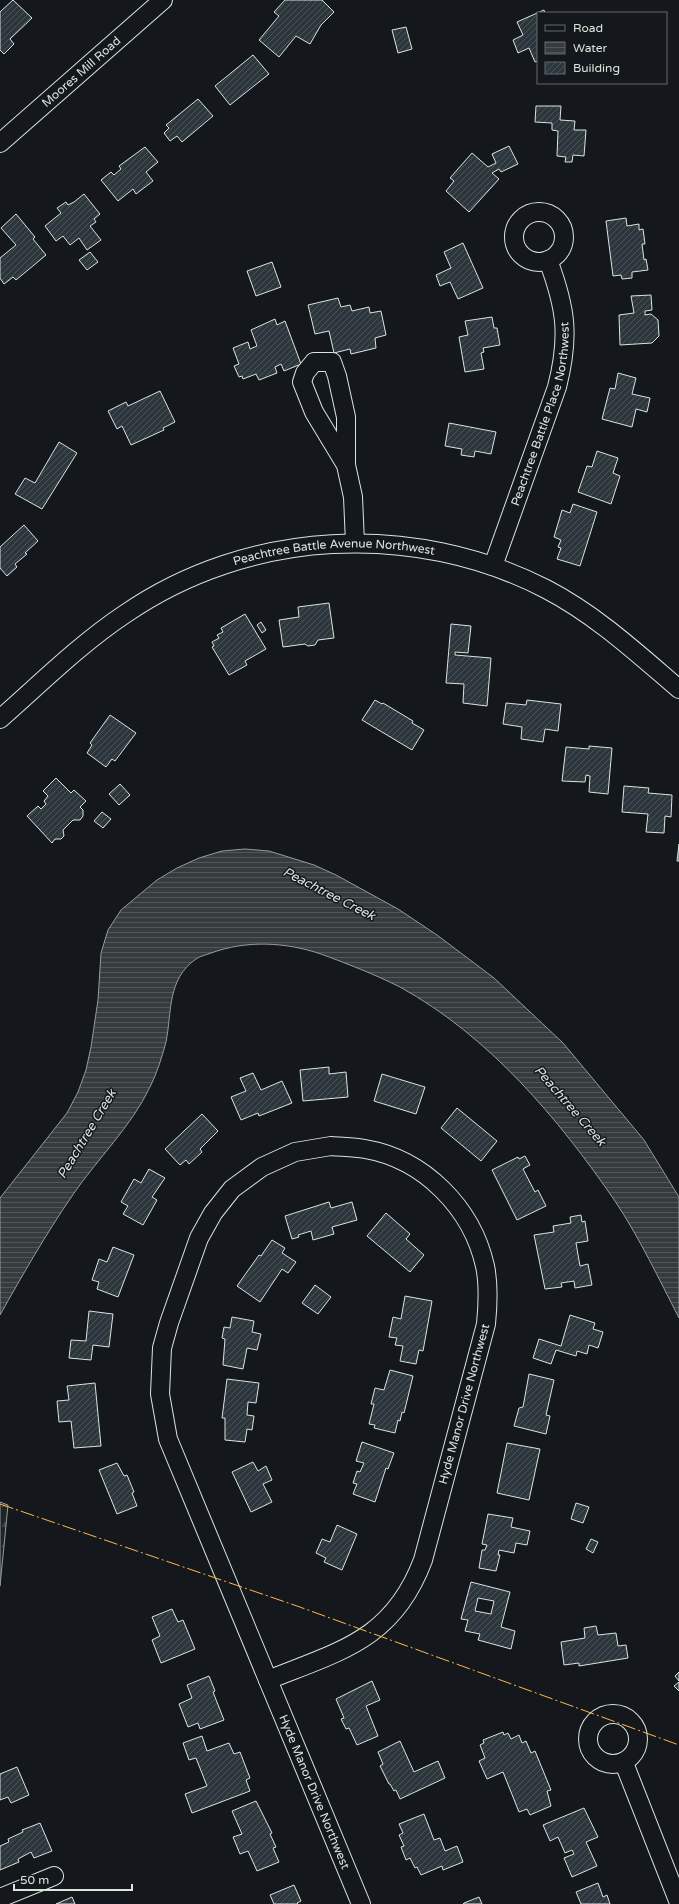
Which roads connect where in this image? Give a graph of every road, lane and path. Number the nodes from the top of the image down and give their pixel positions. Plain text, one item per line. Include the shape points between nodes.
1 (163, 0) edge
2 (0, 143) edge
3 (548, 260) dead end
4 (346, 465) junction
5 (355, 543) junction
6 (493, 566) junction
7 (679, 689) edge
8 (0, 718) edge
9 (268, 1680) junction
10 (624, 1763) dead end
11 (54, 1876) dead end
12 (0, 1898) edge
13 (679, 1902) edge
14 (361, 1904) edge

1 - 2 street, Moores Mill Road
3 - 6 street, Peachtree Battle Place Northwest via 559,290 564,314 566,338 563,363 557,387
4 - 4 street via 346,416 337,376 332,362 314,362 305,373 302,382 314,412
4 - 5 street via 353,497
5 - 6 street, Peachtree Battle Avenue Northwest via 412,546 453,554
5 - 8 street, Peachtree Battle Avenue Northwest via 286,548 243,558 162,591 126,613 90,640
6 - 7 street, Peachtree Battle Avenue Northwest via 546,589 596,620
9 - 9 street, Hyde Manor Drive Northwest via 168,1439 160,1394 162,1348 198,1238 212,1213 232,1189 262,1167 295,1152 331,1146 365,1149 395,1158 421,1171 443,1189 462,1211 477,1239 485,1266 488,1295 486,1324 423,1560 407,1594 386,1621 360,1641
9 - 14 street, Hyde Manor Drive Northwest
10 - 13 street
11 - 12 street

